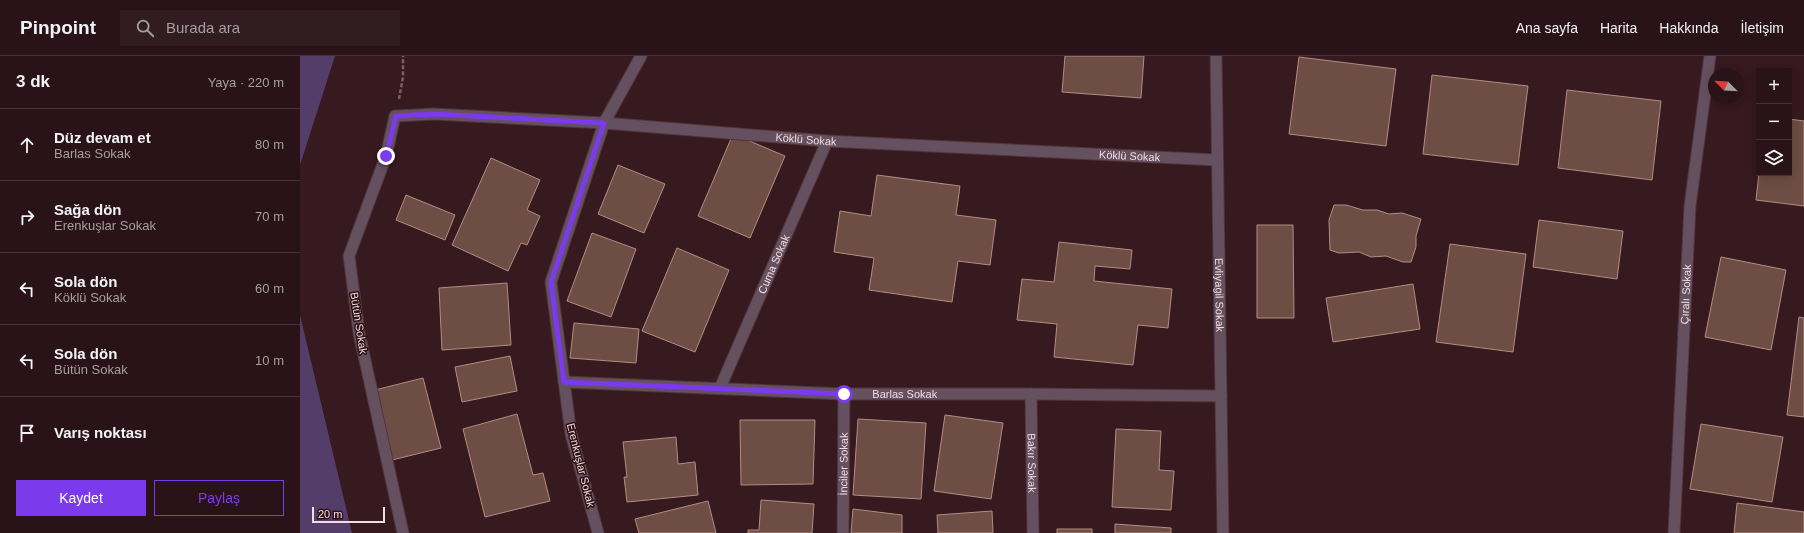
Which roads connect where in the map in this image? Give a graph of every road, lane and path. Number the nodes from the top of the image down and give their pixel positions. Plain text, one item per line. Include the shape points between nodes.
1 (403, 56) edge
2 (641, 56) edge
3 (1216, 56) edge
4 (1710, 56) edge
5 (396, 116) junction
6 (604, 123) junction
7 (827, 141) junction
8 (1217, 160) junction
9 (564, 382) junction
10 (720, 388) junction
11 (844, 394) junction
12 (1031, 394) junction
13 (1221, 396) junction
14 (403, 533) edge
15 (598, 533) edge
16 (843, 533) edge
17 (1033, 533) edge
18 (1223, 533) edge
19 (1674, 533) edge

1 - 5 path via 404,77
2 - 6 street, Erenkuşlar Sokak
3 - 8 street, Evliyagil Sokak
4 - 19 street, Çıralı Sokak via 1690,206
5 - 6 street, Köklü Sokak via 434,114
5 - 14 street, Bütün Sokak via 386,156 349,256 359,333
6 - 7 street, Köklü Sokak
6 - 9 street, Erenkuşlar Sokak via 551,282
7 - 8 street, Köklü Sokak
7 - 10 street, Cuma Sokak
8 - 13 street, Evliyagil Sokak
9 - 10 street, Barlas Sokak
9 - 15 street, Erenkuşlar Sokak via 571,434
10 - 11 street, Barlas Sokak
11 - 12 street, Barlas Sokak
11 - 16 street, İnciler Sokak
12 - 13 street, Barlas Sokak
12 - 17 street, Bakır Sokak
13 - 18 street, Evliyagil Sokak

